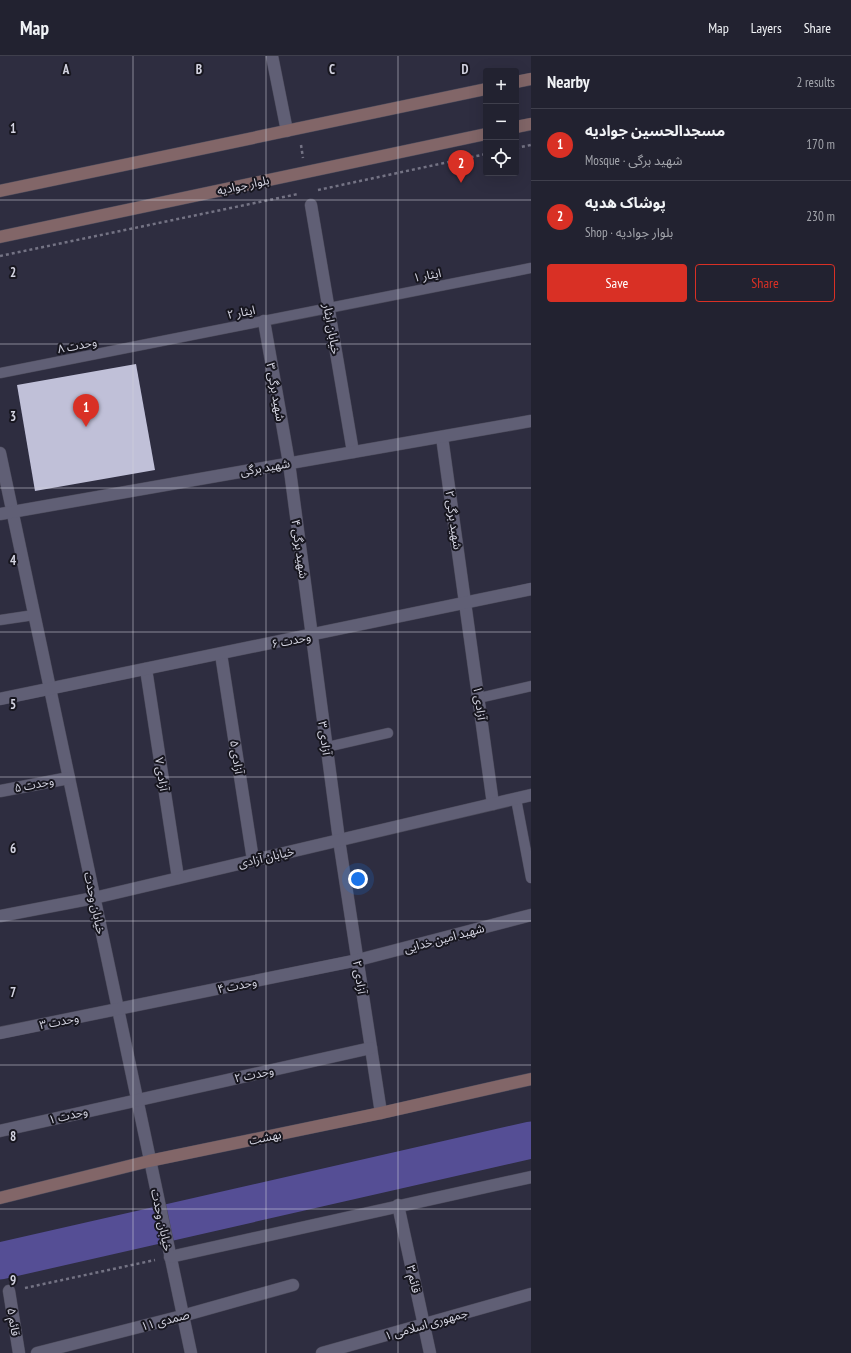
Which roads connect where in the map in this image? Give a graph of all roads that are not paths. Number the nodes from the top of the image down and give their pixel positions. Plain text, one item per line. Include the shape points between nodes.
1 (272, 56) edge
2 (531, 79) edge
3 (519, 81) edge
4 (483, 90) edge
5 (531, 124) edge
6 (519, 126) edge
7 (292, 130) junction
8 (483, 135) edge
9 (0, 191) edge
10 (311, 205) dead end
11 (0, 237) edge
12 (531, 268) edge
13 (329, 308) junction
14 (264, 321) junction
15 (159, 342) joint
16 (0, 373) edge
17 (531, 421) edge
18 (442, 436) junction
19 (353, 452) junction
20 (0, 453) edge
21 (289, 463) junction
22 (12, 511) junction
23 (0, 514) edge
24 (531, 589) edge
25 (466, 603) junction
26 (34, 615) junction
27 (0, 620) edge
28 (312, 635) junction
29 (221, 654) junction
30 (146, 669) junction
31 (531, 686) edge
32 (50, 690) junction
33 (479, 698) junction
34 (0, 699) edge
35 (388, 734) dead end
36 (326, 747) junction
37 (68, 778) junction
38 (0, 791) edge
39 (531, 795) edge
40 (516, 799) junction
41 (494, 804) junction
42 (339, 840) junction
43 (253, 860) junction
44 (178, 878) junction
45 (531, 878) edge
46 (94, 898) junction
47 (531, 915) edge
48 (0, 916) edge
49 (358, 960) junction
50 (117, 1009) junction
51 (0, 1033) edge
52 (371, 1048) junction
53 (531, 1079) edge
54 (137, 1100) junction
55 (381, 1114) junction
56 (0, 1130) edge
57 (149, 1161) junction
58 (531, 1177) edge
59 (0, 1198) edge
60 (398, 1205) junction
61 (169, 1254) junction
62 (293, 1286) dead end
63 (5, 1292) edge
64 (531, 1294) edge
65 (182, 1316) junction
66 (424, 1325) junction
67 (19, 1353) edge
68 (37, 1353) edge
69 (190, 1353) edge
70 (322, 1353) edge
71 (430, 1353) edge

1 - 7 street
2 - 3 main road
4 - 7 main road
5 - 6 main road
7 - 9 main road
8 - 11 main road, بلوار جوادیه
10 - 13 street, خیابان ایثار
12 - 13 lane, ایثار ۱
13 - 14 lane, ایثار ۲
13 - 19 street, خیابان ایثار
14 - 15 lane, ایثار ۲
14 - 21 street, شهید برگی ۳
15 - 16 lane, وحدت ۸
17 - 18 street, شهید برگی
18 - 19 street, شهید برگی
18 - 25 street, شهید برگی ۲
19 - 21 street, شهید برگی
20 - 22 street, خیابان وحدت
21 - 22 street, شهید برگی
21 - 28 street, شهید برگی ۴
22 - 23 street, شهید برگی
22 - 26 street, خیابان وحدت
24 - 25 street, وحدت ۶
25 - 28 street, وحدت ۶
25 - 33 street, آزادی ۱
26 - 27 lane
26 - 32 street, خیابان وحدت
28 - 29 street, وحدت ۶
28 - 36 street, آزادی ۳
29 - 30 street, وحدت ۶
29 - 43 street, آزادی ۵
30 - 32 street, وحدت ۶
30 - 44 street, آزادی ۷
31 - 33 lane
32 - 34 street, وحدت ۶
32 - 37 street, خیابان وحدت
33 - 41 street, آزادی ۱
35 - 36 lane
36 - 42 street, آزادی ۳
37 - 38 street, وحدت ۵
37 - 46 street, خیابان وحدت
39 - 40 street, خیابان آزادی
40 - 41 street, خیابان آزادی
40 - 45 lane
41 - 42 street, خیابان آزادی
42 - 43 street, خیابان آزادی
42 - 49 street, آزادی ۲
43 - 44 street, خیابان آزادی
44 - 46 street, خیابان آزادی
46 - 48 street, خیابان آزادی
46 - 50 street, خیابان وحدت
47 - 49 street, شهید امین خدایی
49 - 50 street, وحدت ۴
49 - 52 street, آزادی ۲
50 - 51 street, وحدت ۳
50 - 54 street, خیابان وحدت
52 - 54 street, وحدت ۲
52 - 55 street, آزادی ۲
53 - 55 main road, بهشت
54 - 56 street, وحدت ۱
54 - 57 street, خیابان وحدت
55 - 57 main road, بهشت
57 - 59 main road, بهشت
57 - 61 street, خیابان وحدت
58 - 60 street
60 - 61 street
60 - 66 street, قائم ۳
61 - 65 street, خیابان وحدت
62 - 65 street, صمدی ۱۱
63 - 67 street, قائم ۵
64 - 66 street, جمهوری اسلامی ۱
65 - 68 street, صمدی ۱۱
65 - 69 street, خیابان وحدت
66 - 70 street, جمهوری اسلامی ۱
66 - 71 street, قائم ۳

